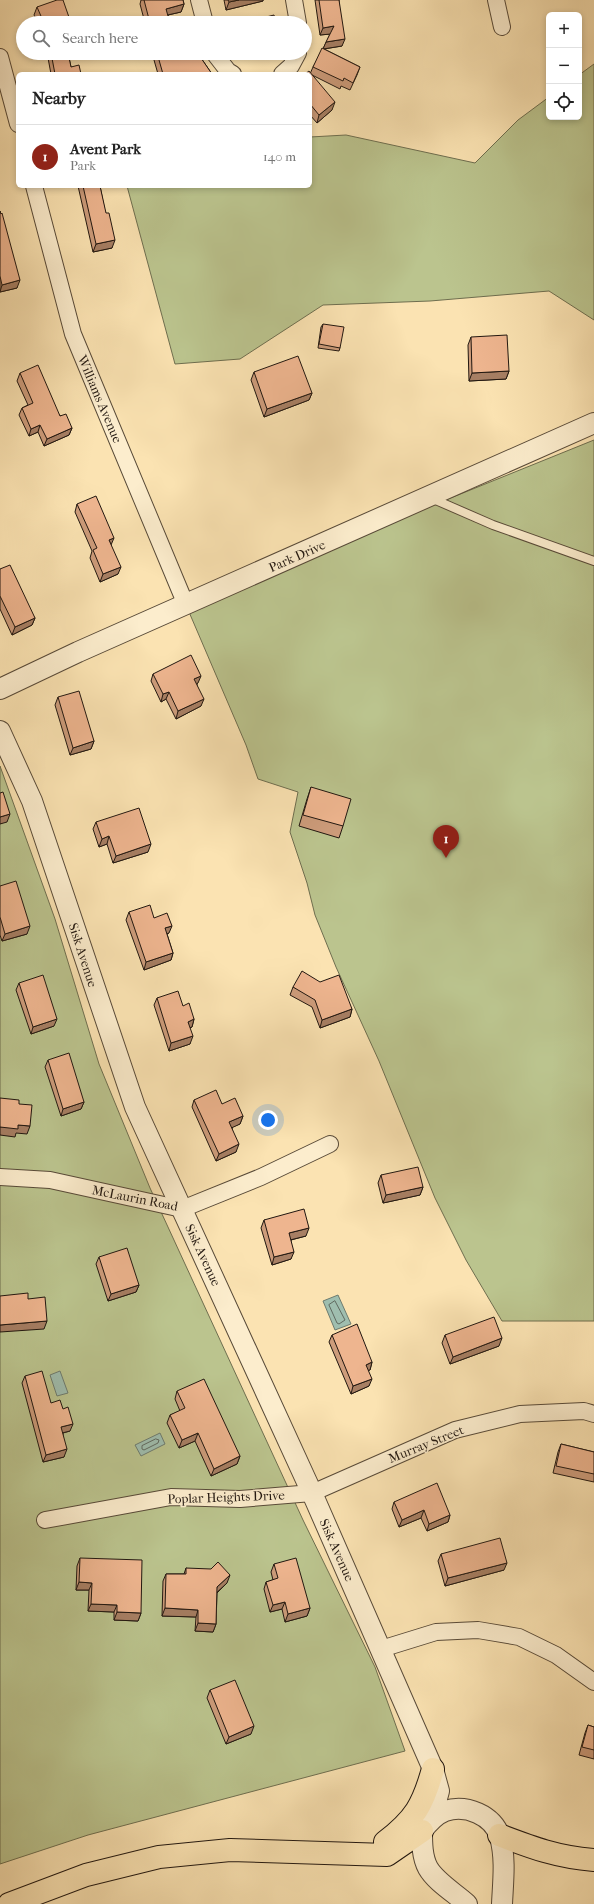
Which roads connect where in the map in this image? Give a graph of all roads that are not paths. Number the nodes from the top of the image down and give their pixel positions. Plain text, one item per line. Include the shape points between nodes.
1 (199, 0) edge
2 (294, 0) edge
3 (496, 0) edge
4 (203, 16) edge
5 (297, 16) edge
6 (502, 27) dead end
7 (0, 57) edge
8 (219, 60) edge
9 (294, 60) edge
10 (230, 72) edge
11 (284, 72) edge
12 (16, 117) edge
13 (35, 188) edge
14 (594, 423) edge
15 (430, 497) junction
16 (594, 561) edge
17 (186, 605) junction
18 (0, 689) edge
19 (0, 731) edge
20 (330, 1144) dead end
21 (0, 1177) edge
22 (182, 1209) junction
23 (594, 1414) edge
24 (312, 1493) junction
25 (46, 1520) dead end
26 (381, 1649) junction
27 (594, 1682) edge
28 (433, 1769) junction
29 (470, 1810) junction
30 (426, 1825) junction
31 (499, 1835) junction
32 (362, 1855) junction
33 (594, 1860) edge
34 (9, 1904) edge
35 (467, 1904) edge
36 (502, 1904) edge

1 - 4 street
2 - 5 street
3 - 6 street
7 - 12 street
8 - 10 street
9 - 11 street
13 - 17 street, Williams Avenue via 73,334
14 - 15 street, Park Drive
15 - 16 lane via 493,525
15 - 17 street, Park Drive
17 - 18 street, Park Drive
19 - 22 street, Sisk Avenue via 32,801 135,1107
20 - 22 street, McLaurin Road via 261,1177
21 - 22 street, McLaurin Road via 50,1180
22 - 24 street, Sisk Avenue
23 - 24 street, Murray Street via 584,1411 520,1414 456,1430
24 - 25 street, Poplar Heights Drive via 240,1499 171,1497
24 - 26 street, Sisk Avenue
26 - 27 street via 436,1632 478,1630 520,1637 556,1655
26 - 28 street, Sisk Avenue
28 - 29 street, Sisk Avenue
28 - 30 street, Sisk Avenue via 439,1791
28 - 32 highway via 426,1795 414,1816 378,1847
29 - 30 street via 456,1809 443,1812
29 - 31 street, Sisk Avenue via 482,1815
30 - 32 highway via 387,1855
30 - 35 street, Sisk Avenue via 423,1851 428,1868
31 - 33 highway via 547,1853
31 - 36 street, Sisk Avenue via 504,1856
32 - 34 highway via 230,1850 159,1857 86,1875

